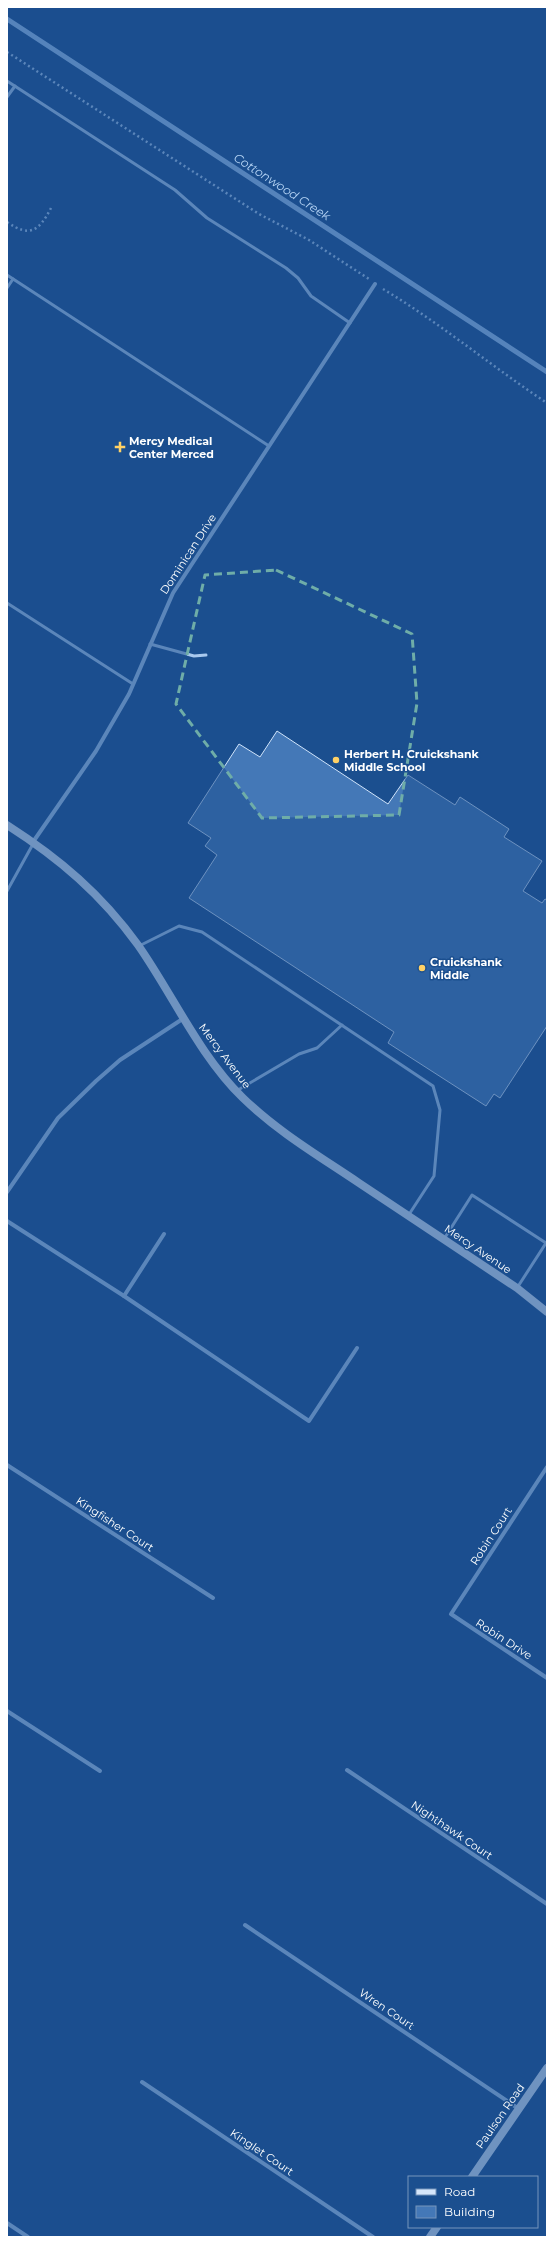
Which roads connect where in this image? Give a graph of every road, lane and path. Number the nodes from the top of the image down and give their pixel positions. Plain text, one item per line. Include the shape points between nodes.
1 (7, 52) edge
2 (7, 81) edge
3 (14, 86) junction
4 (7, 97) edge
5 (51, 208) dead end
6 (7, 222) edge
7 (7, 275) edge
8 (13, 279) junction
9 (375, 284) junction
10 (7, 288) edge
11 (350, 323) junction
12 (547, 403) edge
13 (269, 446) junction
14 (7, 603) edge
15 (150, 644) junction
16 (206, 655) dead end
17 (133, 684) junction
18 (7, 825) edge
19 (33, 842) junction
20 (7, 891) edge
21 (138, 946) junction
22 (184, 1018) junction
23 (342, 1026) junction
24 (237, 1090) junction
25 (7, 1192) edge
26 (408, 1216) junction
27 (7, 1221) edge
28 (164, 1234) dead end
29 (444, 1239) junction
30 (546, 1243) edge
31 (517, 1288) junction
32 (124, 1296) junction
33 (547, 1312) edge
34 (357, 1348) dead end
35 (7, 1465) edge
36 (547, 1467) edge
37 (213, 1598) dead end
38 (451, 1614) joint
39 (547, 1678) edge
40 (7, 1711) edge
41 (347, 1770) dead end
42 (100, 1771) dead end
43 (547, 1904) edge
44 (244, 1925) dead end
45 (547, 2068) edge
46 (142, 2082) dead end
47 (519, 2109) junction
48 (473, 2176) edge
49 (7, 2223) edge
50 (436, 2228) edge
51 (28, 2237) edge
52 (373, 2237) edge
53 (430, 2237) edge

1 - 9 path via 259,214 310,240
2 - 3 lane
3 - 4 lane
3 - 11 lane via 175,190 207,218 286,268 298,278 311,296
5 - 6 path via 38,228 31,231 23,231
7 - 8 lane
8 - 10 lane
8 - 13 lane
9 - 11 street, Dominican Drive
9 - 12 path via 434,320 494,368
11 - 13 street, Dominican Drive
13 - 15 street, Dominican Drive via 173,593
14 - 17 lane
15 - 16 lane via 194,656
15 - 17 street, Dominican Drive
17 - 19 street, Dominican Drive via 96,751
18 - 19 street, Mercy Avenue
19 - 20 lane
19 - 21 street, Mercy Avenue via 77,875 111,910
21 - 22 street, Mercy Avenue
21 - 23 lane via 179,926 202,932
22 - 24 street, Mercy Avenue via 214,1063
22 - 25 street via 120,1060 58,1118
23 - 24 lane via 317,1048 299,1054
23 - 26 lane via 433,1086 440,1110 434,1176
24 - 26 street, Mercy Avenue via 285,1134
26 - 29 street, Mercy Avenue
27 - 32 street
28 - 32 street
29 - 30 lane via 472,1195
29 - 31 street, Mercy Avenue
30 - 31 lane
31 - 33 street, Mercy Avenue
32 - 34 street via 309,1421
35 - 37 street, Kingfisher Court
36 - 38 street, Robin Court
38 - 39 street, Robin Drive
40 - 42 street
41 - 43 street, Nighthawk Court
44 - 47 street, Wren Court
45 - 47 street, Paulson Road
46 - 52 street, Kinglet Court
47 - 48 street, Paulson Road
49 - 51 street
50 - 53 street

